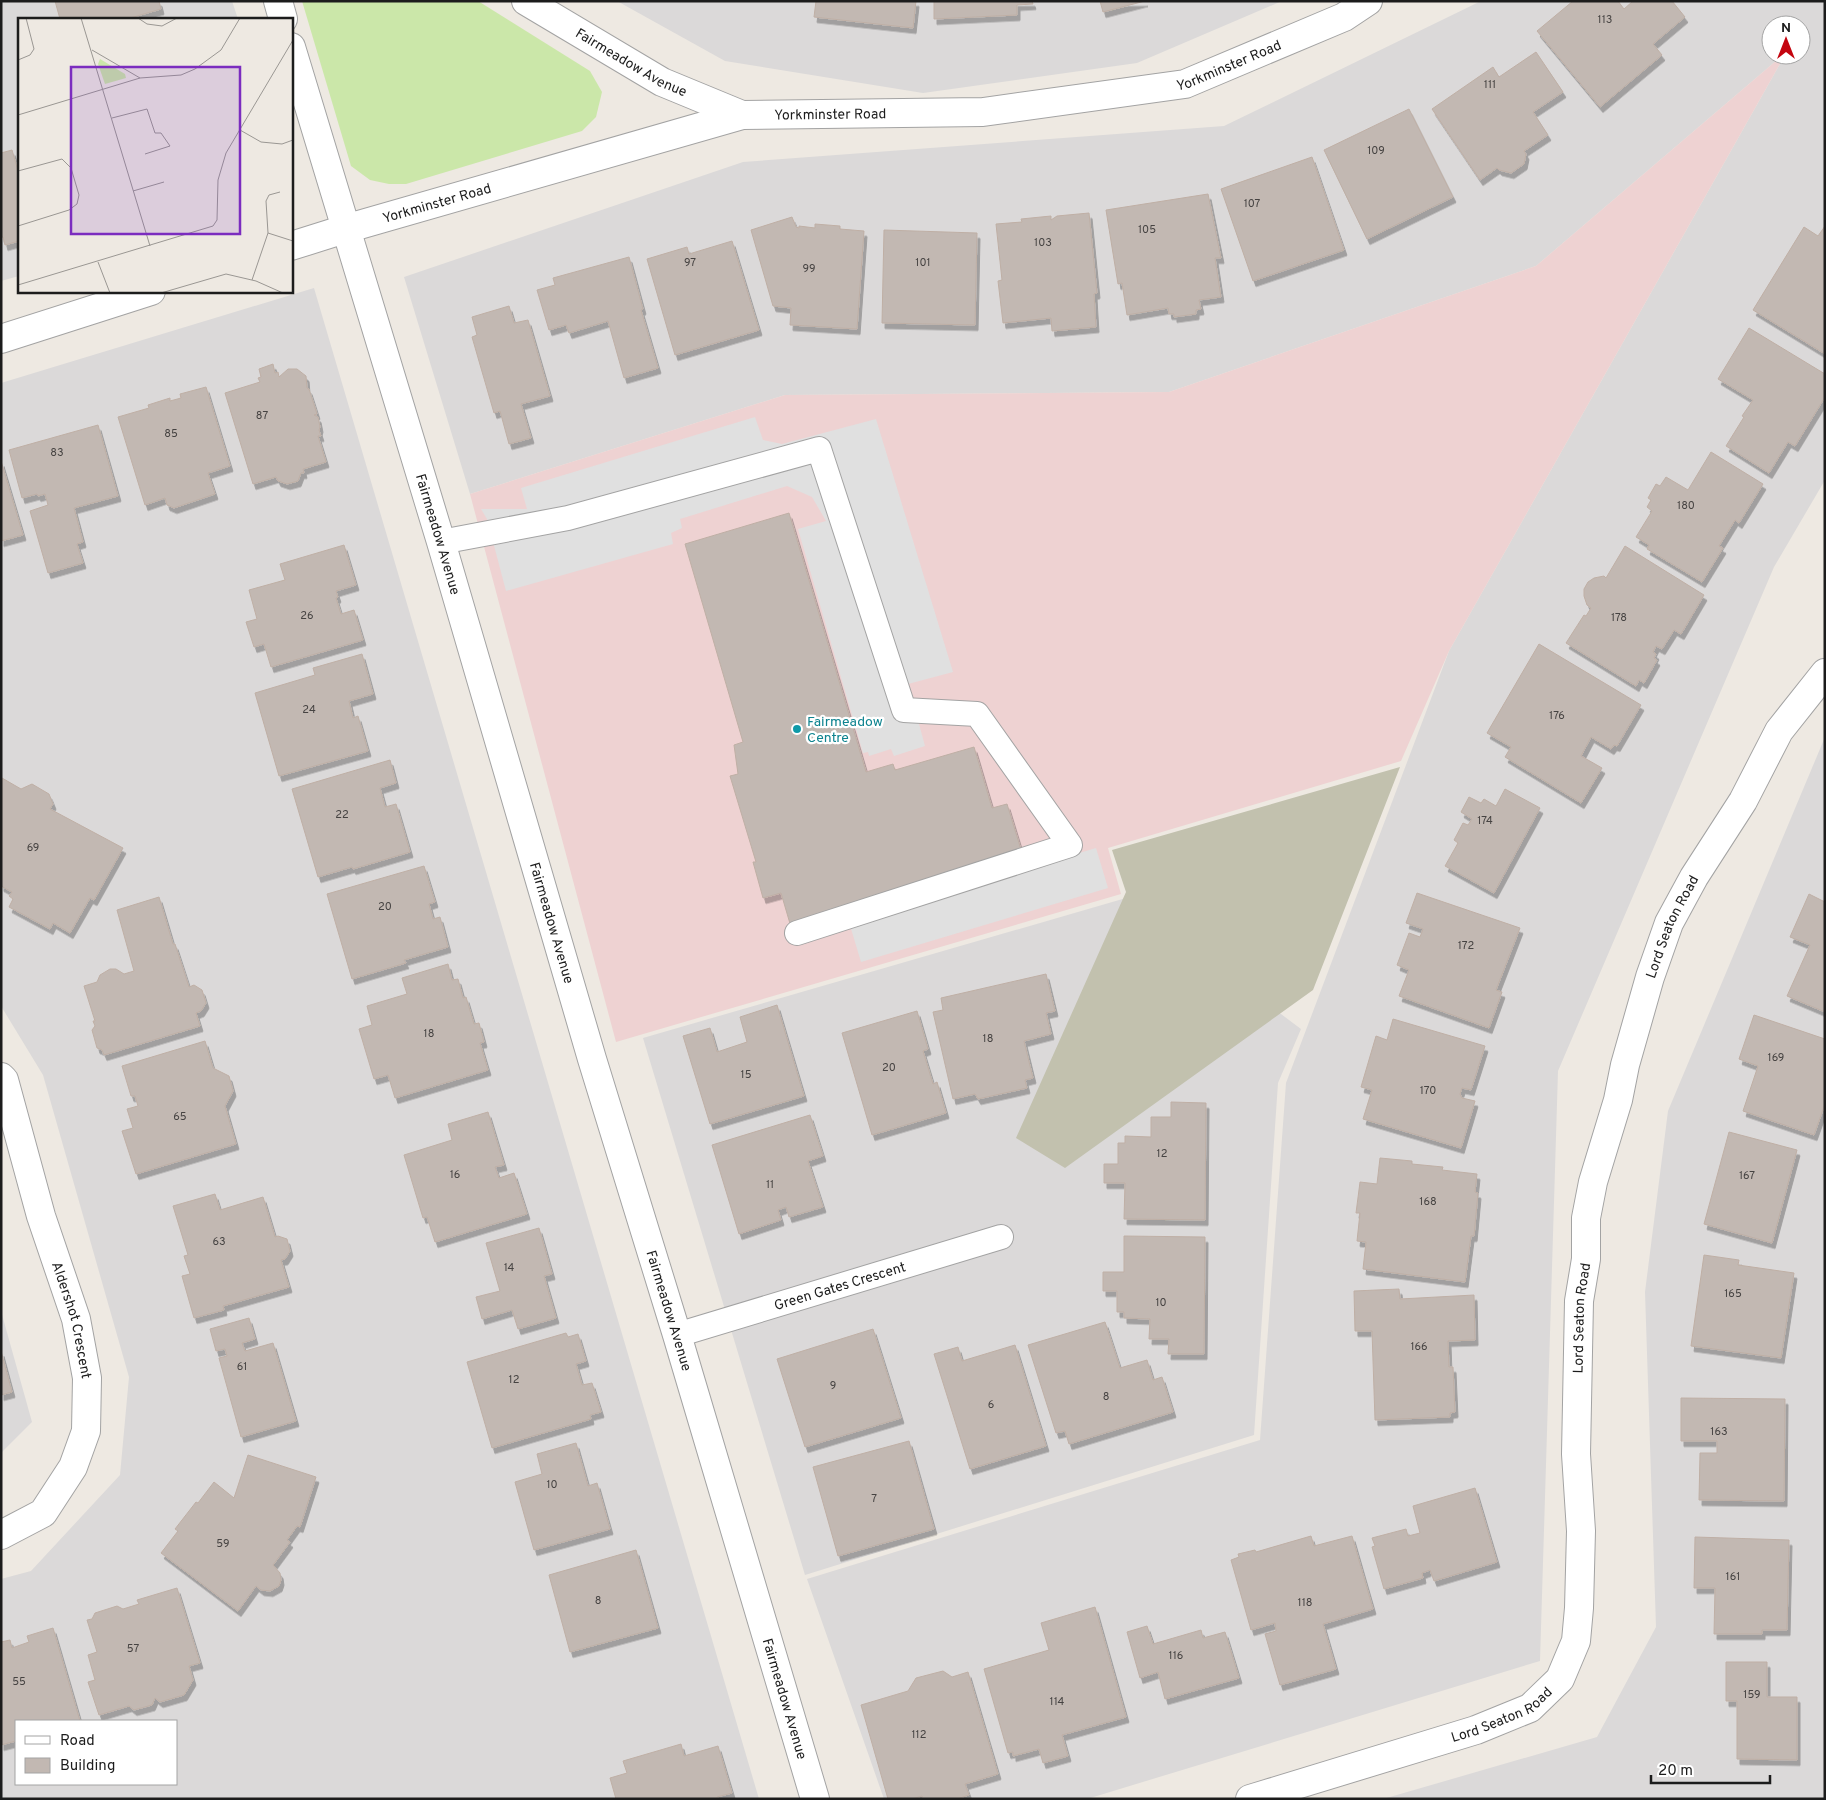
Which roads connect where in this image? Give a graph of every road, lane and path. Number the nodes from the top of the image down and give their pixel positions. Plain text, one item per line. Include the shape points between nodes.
1 (278, 1) edge
2 (526, 1) edge
3 (1368, 1) edge
4 (283, 18) edge
5 (292, 50) edge
6 (742, 115) junction
7 (345, 229) junction
8 (292, 246) edge
9 (148, 292) edge
10 (1, 339) edge
11 (441, 542) junction
12 (1824, 677) edge
13 (797, 933) dead end
14 (1, 1077) edge
15 (1001, 1237) dead end
16 (677, 1335) junction
17 (1, 1535) edge
18 (815, 1799) edge
19 (1250, 1799) edge

1 - 4 street
2 - 6 street, Fairmeadow Avenue via 662,82
3 - 6 street, Yorkminster Road via 1344,17 1185,84 984,112
5 - 7 street, Fairmeadow Avenue
6 - 7 street, Yorkminster Road
7 - 8 street, Yorkminster Road
7 - 11 street, Fairmeadow Avenue
9 - 10 street
11 - 13 lane via 568,518 819,449 904,710 977,714 1070,845
11 - 16 street, Fairmeadow Avenue via 592,1059
12 - 19 street, Lord Seaton Road via 1779,731 1743,800 1669,923 1650,977 1593,1182 1586,1218 1586,1259 1579,1300 1576,1454 1581,1531 1579,1608 1576,1641 1560,1679 1530,1708 1476,1730
14 - 17 street, Aldershot Crescent via 41,1216 76,1319 87,1378 86,1431 73,1467 43,1514
15 - 16 lane, Green Gates Crescent
16 - 18 street, Fairmeadow Avenue

